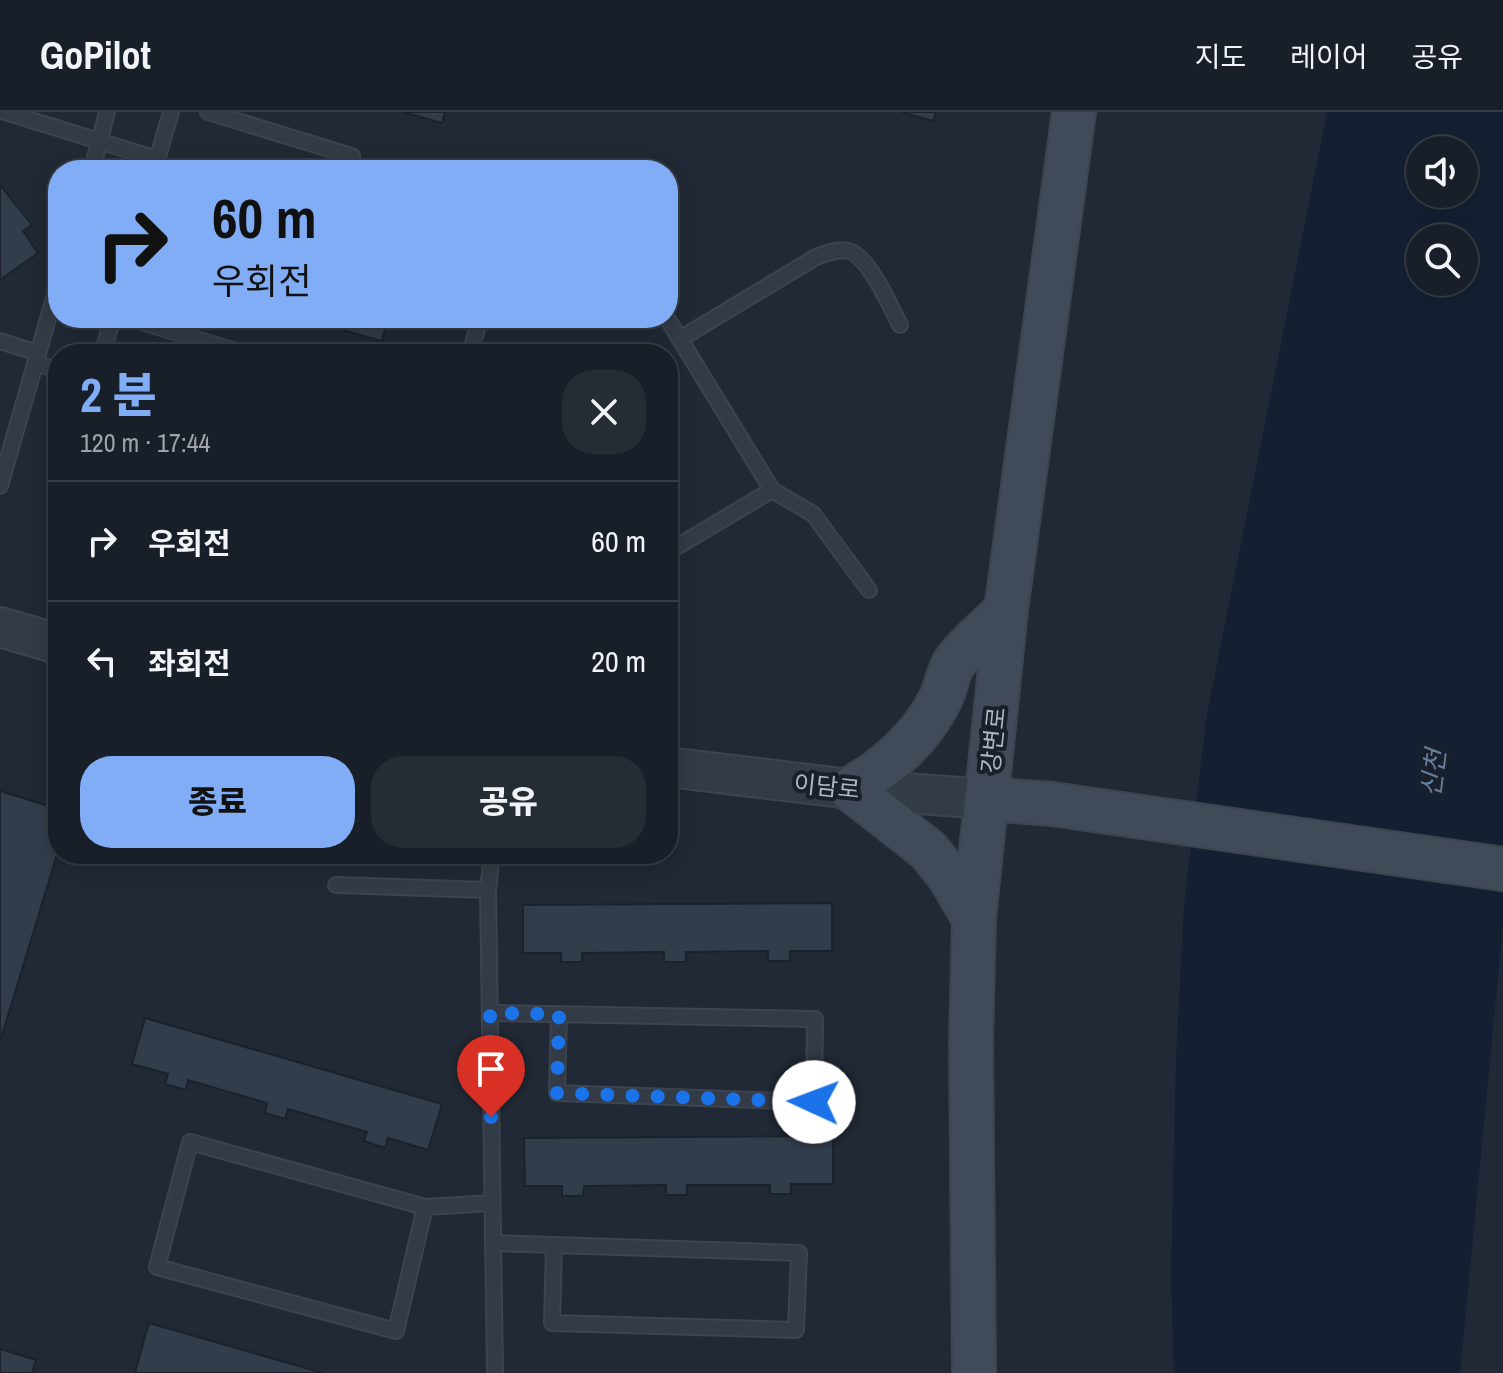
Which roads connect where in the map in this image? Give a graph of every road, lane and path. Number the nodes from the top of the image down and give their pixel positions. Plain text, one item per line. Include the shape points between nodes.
1 (5, 112) edge
2 (107, 112) edge
3 (171, 112) edge
4 (208, 112) edge
5 (1074, 112) edge
6 (100, 142) junction
7 (95, 160) edge
8 (143, 160) edge
9 (157, 160) edge
10 (351, 160) edge
11 (48, 318) edge
12 (900, 325) dead end
13 (161, 328) edge
14 (673, 328) edge
15 (680, 339) junction
16 (0, 341) edge
17 (213, 344) edge
18 (36, 358) junction
19 (48, 365) edge
20 (0, 486) edge
21 (772, 490) junction
22 (678, 546) edge
23 (869, 590) dead end
24 (1006, 610) junction
25 (0, 627) edge
26 (48, 641) edge
27 (678, 768) edge
28 (850, 789) junction
29 (987, 799) junction
30 (491, 864) edge
31 (1503, 869) edge
32 (336, 885) dead end
33 (488, 890) junction
34 (974, 919) junction
35 (490, 1013) junction
36 (559, 1014) junction
37 (492, 1203) junction
38 (425, 1207) junction
39 (493, 1243) junction
40 (554, 1245) junction
41 (495, 1373) edge
42 (974, 1373) edge

1 - 6 lane
2 - 6 lane
3 - 9 lane
4 - 10 lane via 352,156
5 - 24 main road, 강변로
6 - 7 lane
6 - 8 lane
11 - 18 lane
12 - 15 lane via 863,260 839,250 816,257
13 - 17 lane
14 - 15 lane
15 - 21 lane
16 - 18 lane
18 - 19 lane
18 - 20 lane
21 - 22 lane
21 - 23 lane via 813,514
24 - 28 main road via 954,664 929,720 910,742
24 - 29 main road, 강변로
25 - 26 street
27 - 28 street, 이담로
28 - 29 street, 이담로
28 - 34 main road via 928,850
29 - 31 main road
29 - 34 main road, 강변로
30 - 33 lane
32 - 33 lane
33 - 35 lane
34 - 42 main road, 강변로
35 - 36 lane
35 - 37 lane
36 - 36 lane via 815,1019 814,1102 557,1093
37 - 38 lane
37 - 39 lane
38 - 38 lane via 190,1142 157,1267 396,1331
39 - 40 lane
39 - 41 lane
40 - 40 lane via 799,1253 796,1330 552,1323

